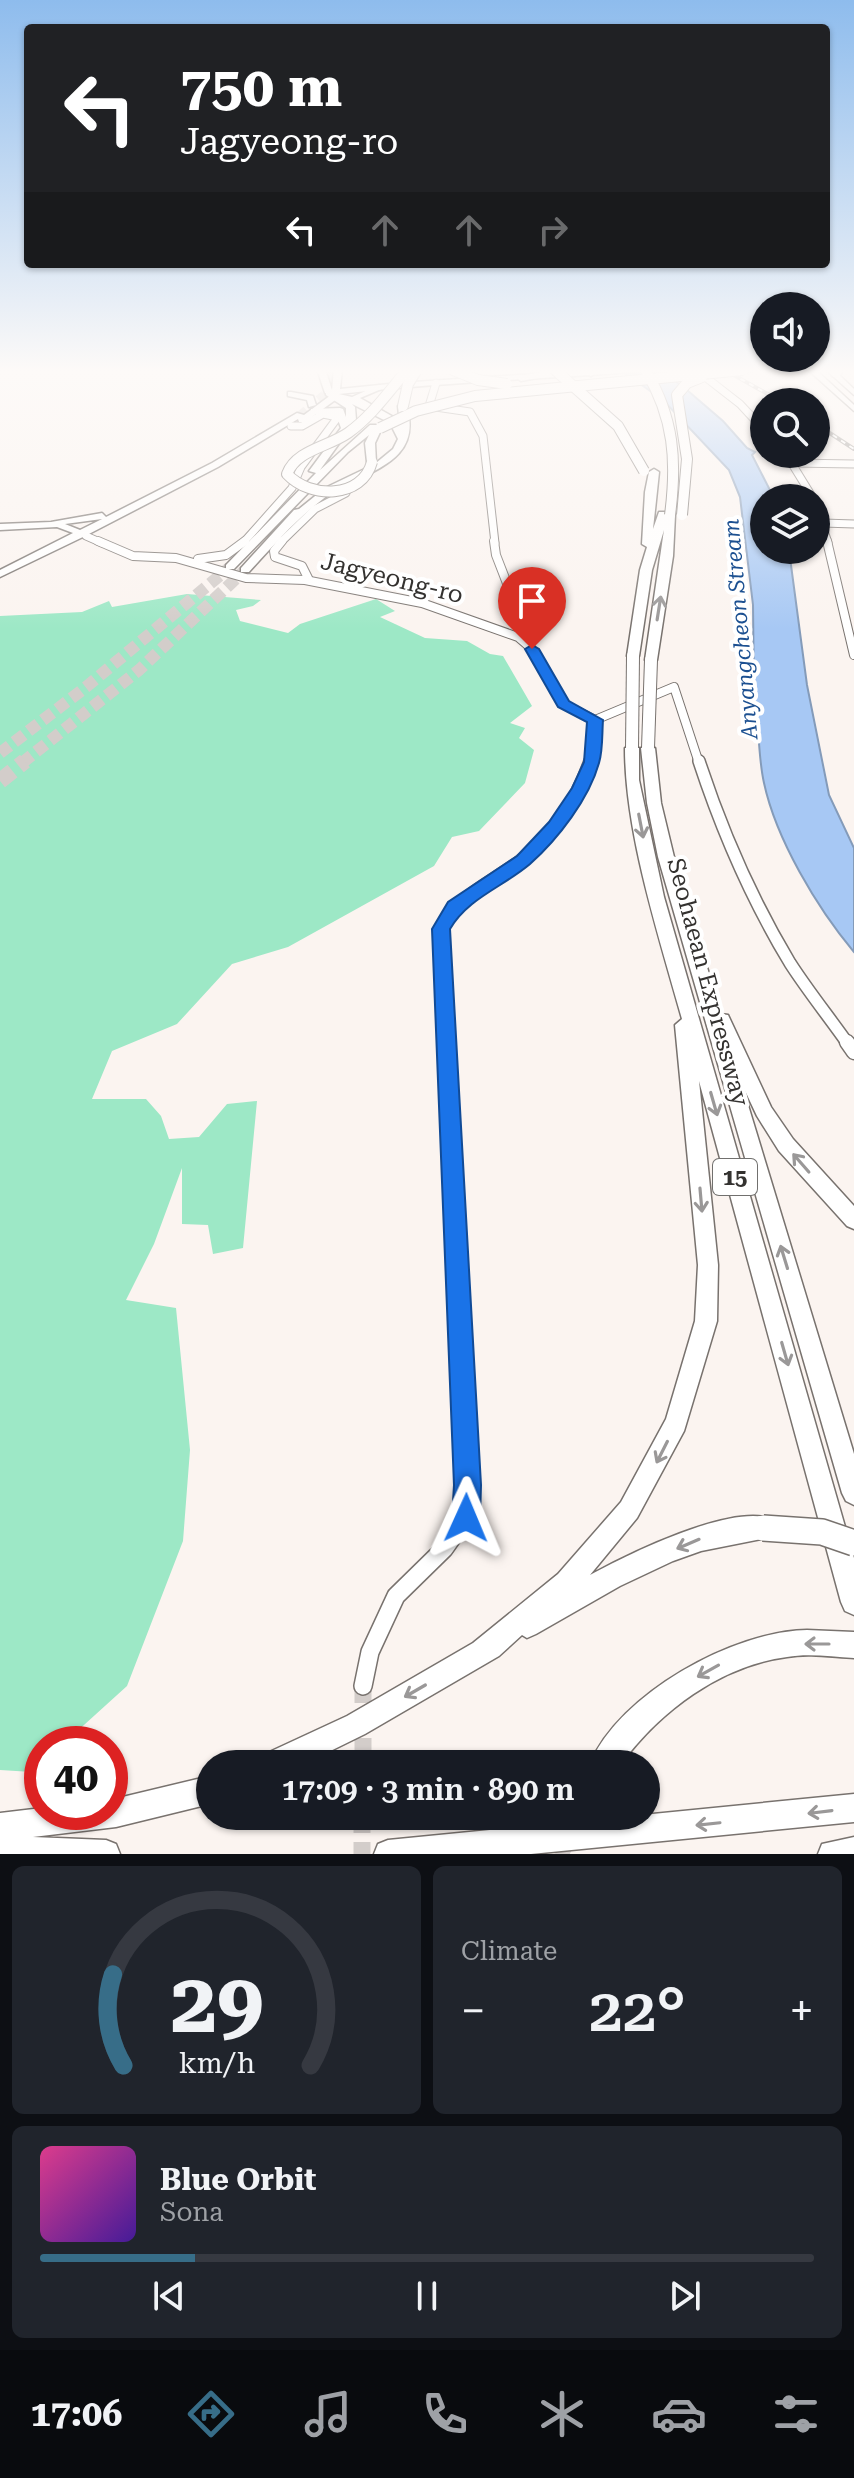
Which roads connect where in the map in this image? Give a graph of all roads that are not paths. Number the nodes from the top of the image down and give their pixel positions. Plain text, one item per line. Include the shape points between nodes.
1 (230, 456) edge
2 (233, 456) edge
3 (306, 456) edge
4 (309, 456) edge
5 (324, 456) edge
6 (336, 456) edge
7 (342, 456) edge
8 (348, 456) edge
9 (371, 456) edge
10 (391, 456) edge
11 (485, 456) edge
12 (639, 456) edge
13 (669, 456) edge
14 (676, 456) edge
15 (686, 456) edge
16 (830, 464) edge
17 (854, 464) edge
18 (208, 468) junction
19 (326, 470) junction
20 (347, 492) dead end
21 (125, 510) junction
22 (672, 515) junction
23 (830, 523) edge
24 (39, 524) junction
25 (51, 524) junction
26 (854, 524) edge
27 (271, 526) junction
28 (0, 527) edge
29 (284, 529) junction
30 (82, 534) junction
31 (57, 543) junction
32 (830, 553) edge
33 (189, 560) junction
34 (230, 567) tunnel mouth
35 (245, 570) tunnel mouth
36 (646, 570) junction
37 (0, 574) edge
38 (309, 580) junction
39 (0, 583) edge
40 (522, 639) junction
41 (854, 655) edge
42 (595, 720) junction
43 (640, 748) junction
44 (691, 980) junction
45 (854, 1052) edge
46 (854, 1220) edge
47 (854, 1493) edge
48 (854, 1543) edge
49 (854, 1602) edge
50 (854, 1645) edge
51 (482, 1651) junction
52 (363, 1686) tunnel mouth
53 (304, 1750) edge
54 (616, 1750) edge
55 (196, 1793) edge
56 (854, 1808) edge
57 (0, 1827) edge
58 (0, 1850) edge
59 (854, 1851) edge
60 (106, 1854) edge
61 (388, 1854) edge
62 (832, 1854) edge

1 - 18 main road
2 - 18 main road
3 - 9 highway, bridge via 293,462 287,474 300,486 319,490 341,489 366,479
4 - 33 street via 294,488 244,542 226,555
5 - 27 highway
6 - 19 highway, bridge
7 - 19 highway
8 - 29 highway
10 - 29 highway via 326,492
11 - 40 street via 496,555 525,630
12 - 36 highway, bridge via 649,472
13 - 22 highway, Seohaean Expressway / 15, bridge
14 - 22 highway, Seohaean Expressway / 15, bridge
15 - 22 highway, bridge
16 - 17 street
18 - 21 main road
18 - 30 main road
19 - 27 highway
20 - 38 street via 330,496 291,528 272,555 302,566
21 - 24 main road
21 - 30 main road
22 - 36 highway, Seohaean Expressway / 15
43 -> 22 highway, Seohaean Expressway / 15, bridge
23 - 26 street
24 - 25 main road
24 - 28 main road
25 - 30 main road
25 - 31 main road via 60,531
27 - 34 highway
29 - 35 highway
30 - 31 main road
30 - 33 street, Jagyeong-ro via 133,556
30 - 39 main road
31 - 37 main road
32 - 41 street
33 - 38 street, Jagyeong-ro via 246,578
36 - 43 highway, Seohaean Expressway / 15, bridge via 633,656
38 - 40 street, Jagyeong-ro via 422,603
40 - 42 street via 563,704
42 - 45 street via 674,687 709,792 767,923
42 - 52 street via 592,762 555,826 523,860 454,907 441,929 466,1518 444,1549 396,1596 370,1652
43 - 44 highway, Seohaean Expressway / 15 via 632,780 646,855
46 -> 44 highway via 786,1145
47 -> 44 highway, Seohaean Expressway / 15
44 -> 49 highway, Seohaean Expressway / 15
44 -> 51 highway via 708,1265 706,1321 692,1374 676,1423 629,1510 567,1583
48 -> 51 highway, bridge via 822,1532 763,1528 708,1535 634,1567
50 -> 54 highway via 781,1644 713,1666 645,1716
51 -> 53 highway
55 - 57 highway via 116,1813
56 -> 61 highway
58 - 60 highway
59 - 62 highway

